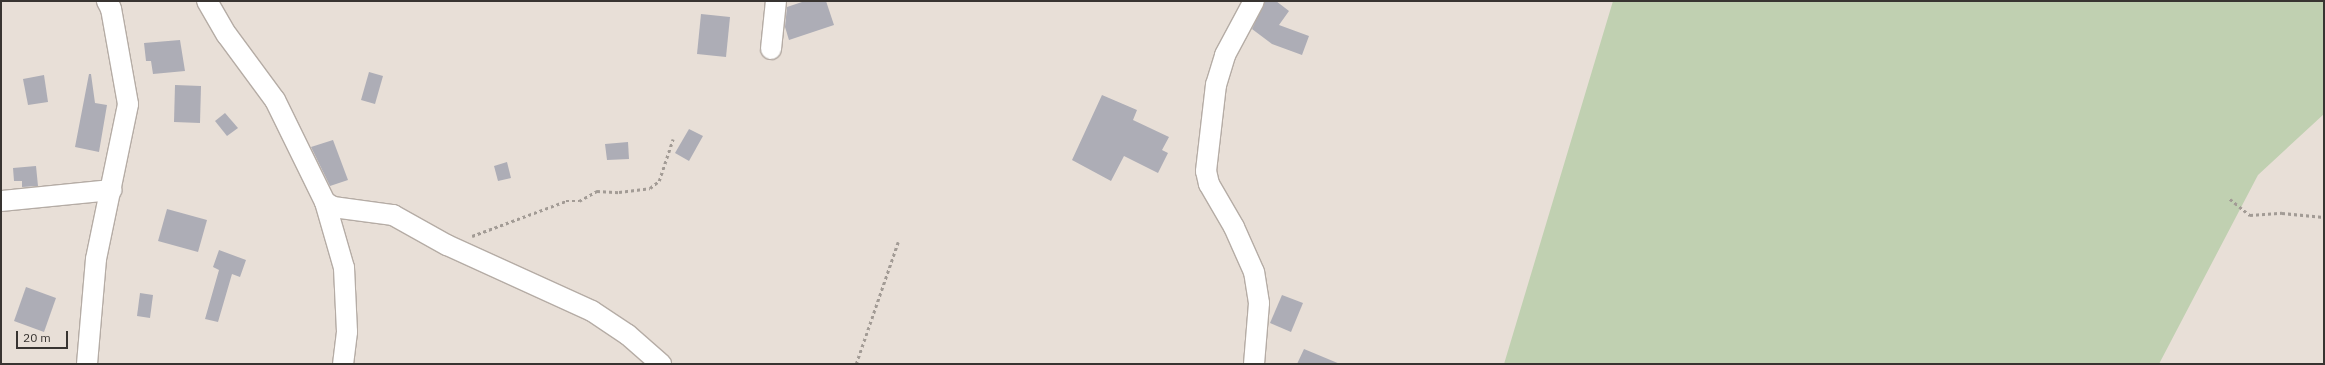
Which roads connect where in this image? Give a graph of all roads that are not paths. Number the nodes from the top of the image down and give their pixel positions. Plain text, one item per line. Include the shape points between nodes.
1 (107, 1) edge
2 (207, 1) edge
3 (776, 1) edge
4 (1254, 1) edge
5 (771, 49) dead end
6 (111, 190) junction
7 (1, 201) edge
8 (325, 202) junction
9 (87, 364) edge
10 (343, 364) edge
11 (661, 364) edge
12 (1254, 364) edge

1 - 6 street via 111,9 128,104
2 - 8 street via 227,35 275,100
3 - 5 street
4 - 12 street via 1225,55 1216,85 1206,171 1209,184 1234,227 1254,272 1259,303
6 - 7 street
6 - 9 street via 96,259
8 - 10 street via 344,268 347,332
8 - 11 street via 333,207 393,215 448,245 592,311 628,335

